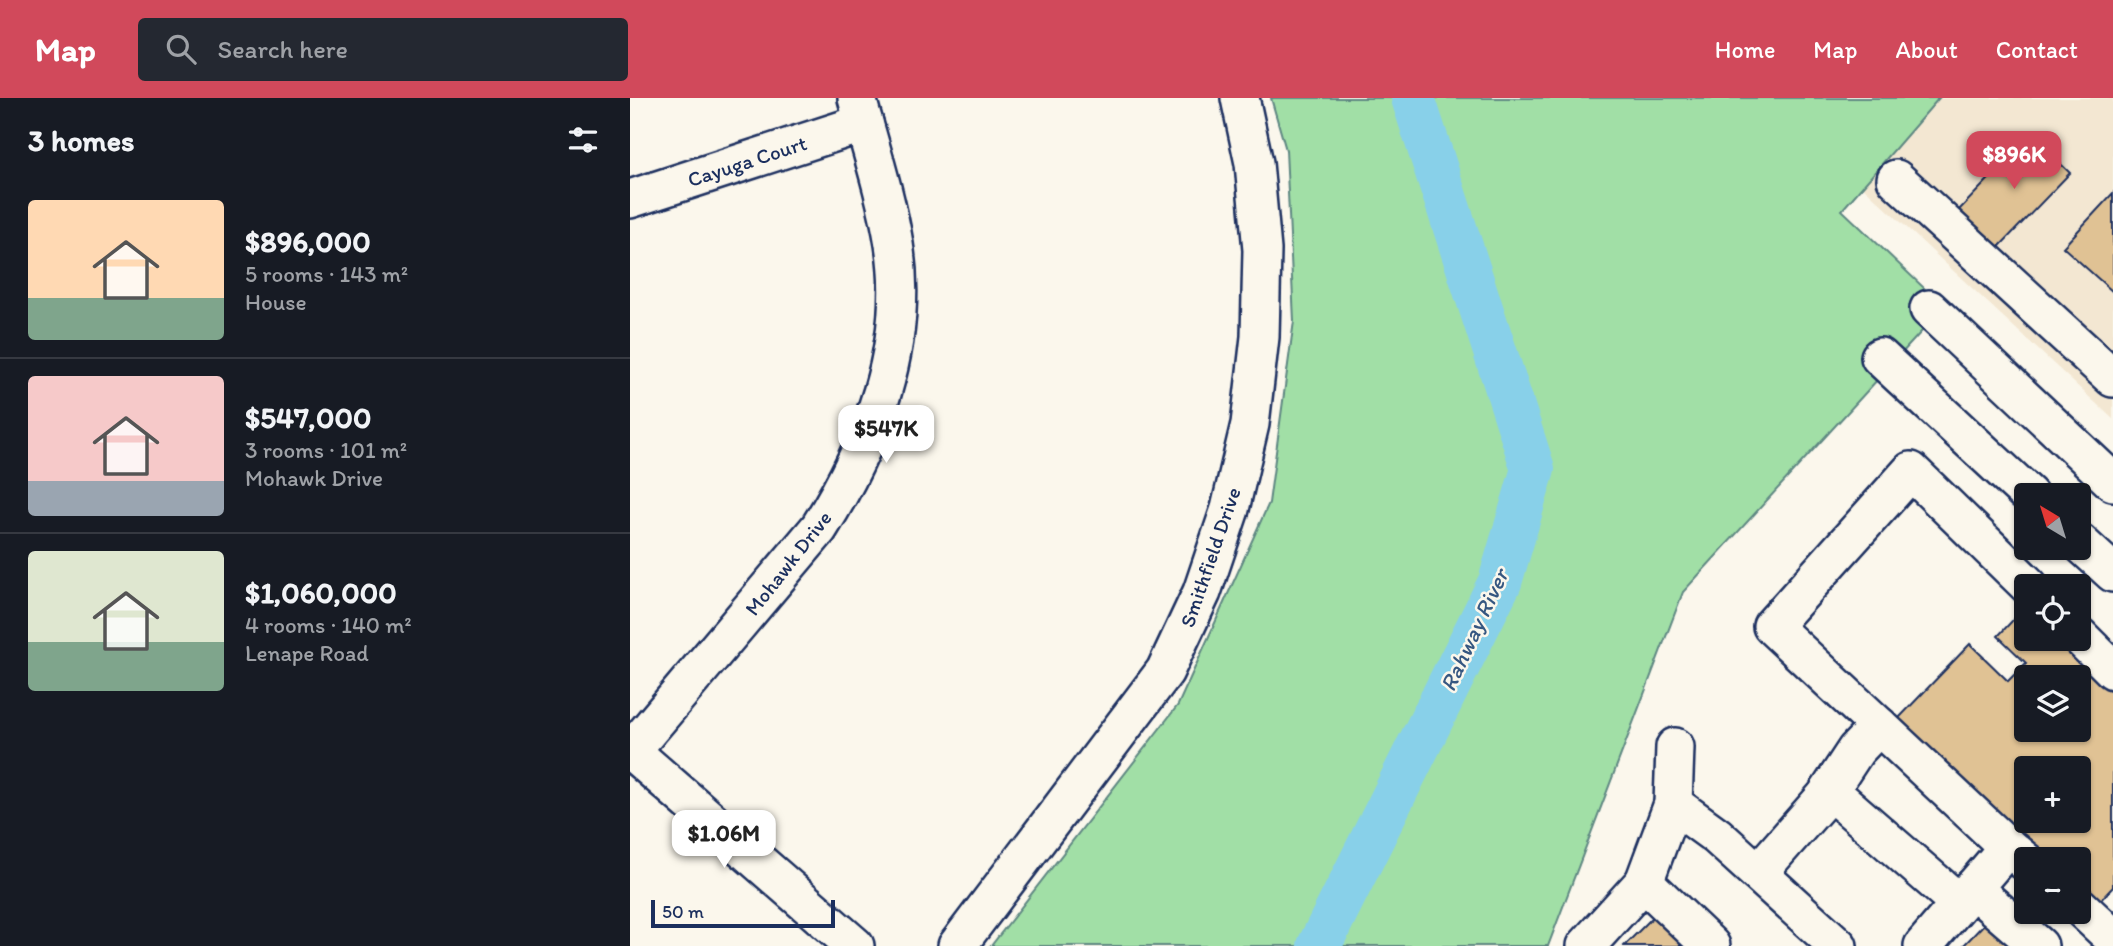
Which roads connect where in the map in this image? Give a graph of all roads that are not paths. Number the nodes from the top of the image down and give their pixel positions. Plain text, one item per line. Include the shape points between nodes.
1 (1240, 98) edge
2 (861, 110) edge
3 (1896, 178) dead end
4 (630, 198) edge
5 (1929, 309) dead end
6 (1880, 357) dead end
7 (2113, 378) edge
8 (2113, 482) edge
9 (2016, 483) edge
10 (2091, 553) edge
11 (2113, 573) edge
12 (2017, 574) edge
13 (2091, 648) edge
14 (2113, 670) edge
15 (1879, 726) junction
16 (1675, 747) dead end
17 (631, 750) edge
18 (1828, 794) junction
19 (1673, 804) junction
20 (2014, 852) edge
21 (2014, 857) edge
22 (1758, 873) junction
23 (1644, 882) junction
24 (1966, 896) junction
25 (2091, 917) edge
26 (2112, 936) edge
27 (855, 946) edge
28 (957, 946) edge
29 (1586, 946) edge
30 (1711, 946) edge
31 (1838, 946) edge
32 (1923, 946) edge
33 (2039, 946) edge

1 - 28 street, Smithfield Drive via 1254,163 1262,250 1260,337 1250,424 1230,509 1202,592 1165,671
2 - 4 street, Cayuga Court
2 - 17 street, Mohawk Drive via 894,244 897,287 895,331 875,418 819,528
3 - 7 street
5 - 8 street
6 - 9 street
10 - 11 street
12 - 15 street via 1910,471 1772,626
13 - 14 street
15 - 18 street via 1856,750
15 - 20 street
16 - 19 street
17 - 27 street
18 - 22 street
18 - 24 street via 1830,791
19 - 22 street
19 - 23 street
21 - 24 street
22 - 31 street
23 - 29 street
23 - 30 street
24 - 32 street
24 - 33 street
25 - 26 street

